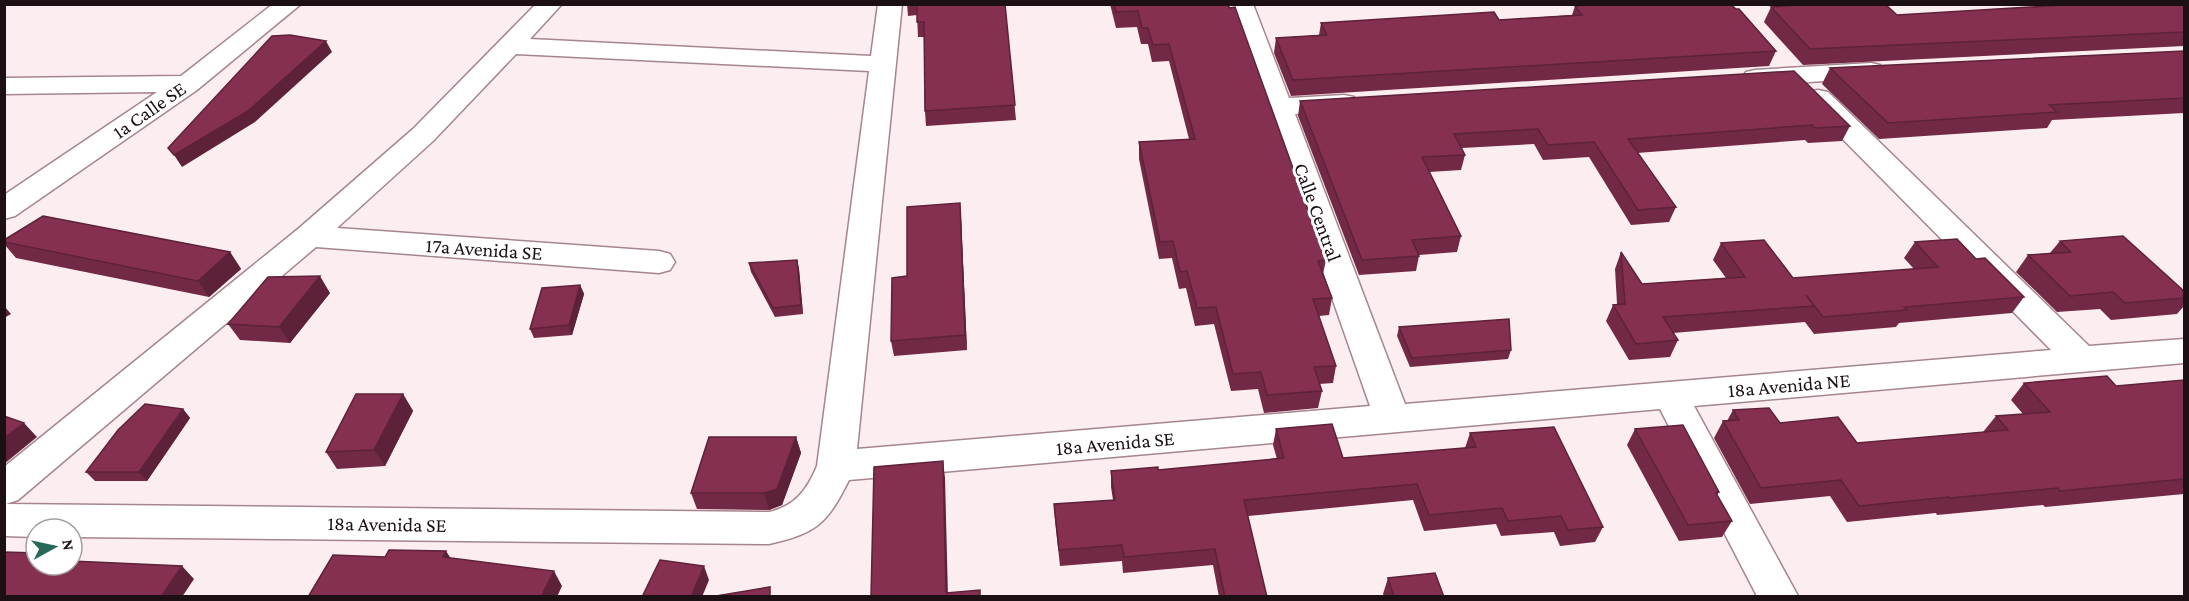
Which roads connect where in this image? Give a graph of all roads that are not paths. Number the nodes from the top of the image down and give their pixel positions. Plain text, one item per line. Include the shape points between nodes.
1 (290, 4) edge
2 (550, 4) edge
3 (890, 4) edge
4 (1241, 4) edge
5 (512, 46) junction
6 (1771, 49) edge
7 (883, 64) junction
8 (1902, 70) edge
9 (1795, 75) junction
10 (1725, 80) edge
11 (188, 84) junction
12 (4, 86) edge
13 (1373, 101) edge
14 (1280, 107) junction
15 (4, 209) edge
16 (309, 236) junction
17 (659, 261) dead end
18 (2184, 351) edge
19 (2081, 360) junction
20 (1670, 395) junction
21 (1393, 419) junction
22 (836, 466) junction
23 (4, 489) edge
24 (4, 520) edge
25 (1778, 597) edge

1 - 11 street, 1a Calle SE
2 - 5 street
3 - 7 street
4 - 14 street, Calle Central
5 - 7 street
5 - 16 street via 423,135
6 - 9 street
7 - 22 street
8 - 9 street
9 - 10 street
9 - 19 street
11 - 12 street
11 - 15 street, 1a Calle SE
13 - 14 street
14 - 21 street, Calle Central
16 - 17 street, 17a Avenida SE
16 - 23 street
18 - 19 street, 18a Avenida NE
19 - 20 street, 18a Avenida NE
20 - 21 street, 18a Avenida NE
20 - 25 street
21 - 22 street, 18a Avenida SE
22 - 24 street, 18a Avenida SE via 826,488 797,520 769,528

